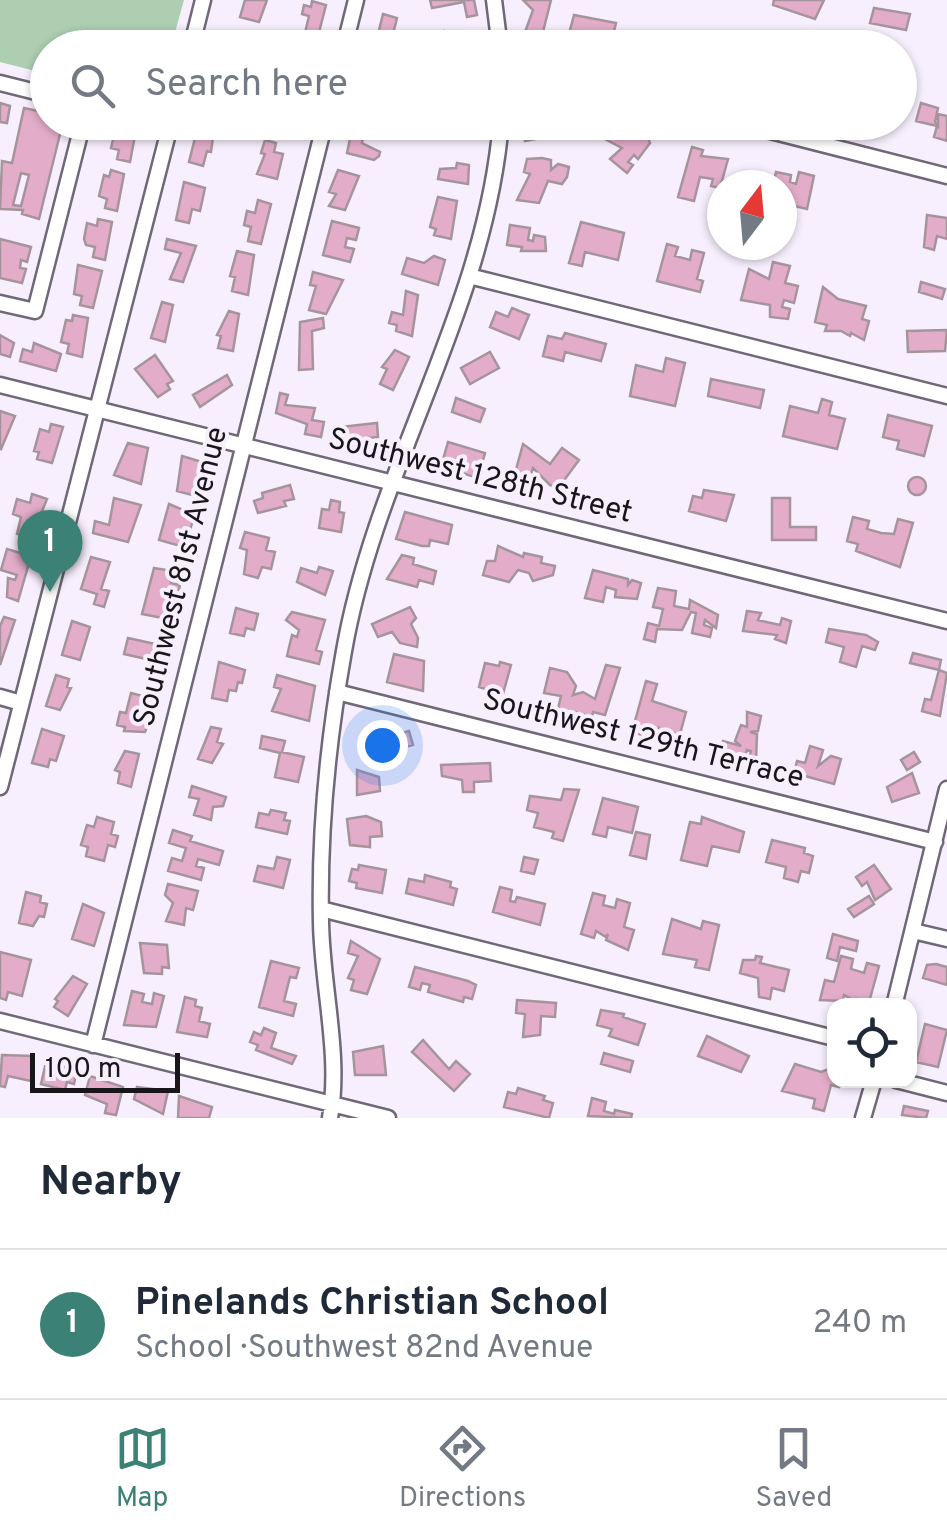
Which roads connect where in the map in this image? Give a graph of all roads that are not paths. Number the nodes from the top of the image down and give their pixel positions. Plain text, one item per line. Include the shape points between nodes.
1 (203, 0) edge
2 (356, 0) edge
3 (494, 0) edge
4 (196, 30) edge
5 (348, 30) edge
6 (498, 30) edge
7 (0, 84) edge
8 (30, 91) edge
9 (78, 140) edge
10 (164, 140) edge
11 (320, 140) edge
12 (499, 140) edge
13 (806, 140) edge
14 (947, 176) edge
15 (472, 277) junction
16 (0, 303) edge
17 (0, 384) edge
18 (947, 396) edge
19 (94, 408) junction
20 (243, 447) junction
21 (390, 482) junction
22 (947, 621) edge
23 (337, 692) junction
24 (0, 697) edge
25 (21, 702) junction
26 (0, 787) edge
27 (947, 789) edge
28 (935, 842) junction
29 (321, 909) junction
30 (912, 931) junction
31 (947, 939) edge
32 (896, 998) edge
33 (0, 1021) edge
34 (827, 1036) edge
35 (93, 1045) junction
36 (917, 1085) edge
37 (871, 1088) edge
38 (947, 1093) edge
39 (331, 1111) edge
40 (388, 1118) edge
41 (862, 1118) edge

1 - 4 street
2 - 5 street
3 - 6 street
7 - 8 street
9 - 16 street via 35,312
10 - 19 street
11 - 20 street, Southwest 81st Avenue
12 - 15 street
13 - 14 street
15 - 18 street
15 - 21 street
17 - 19 street, Southwest 128th Street
19 - 20 street, Southwest 128th Street
19 - 25 street
20 - 21 street, Southwest 128th Street
20 - 35 street, Southwest 81st Avenue
21 - 22 street, Southwest 128th Street
21 - 23 street via 352,612
23 - 28 street, Southwest 129th Terrace
23 - 29 street
24 - 25 street
25 - 26 street
27 - 28 street
28 - 30 street
29 - 34 street
29 - 39 street via 336,1088
30 - 31 street
30 - 32 street
33 - 35 street
35 - 39 street
36 - 38 street
37 - 41 street
39 - 40 street

